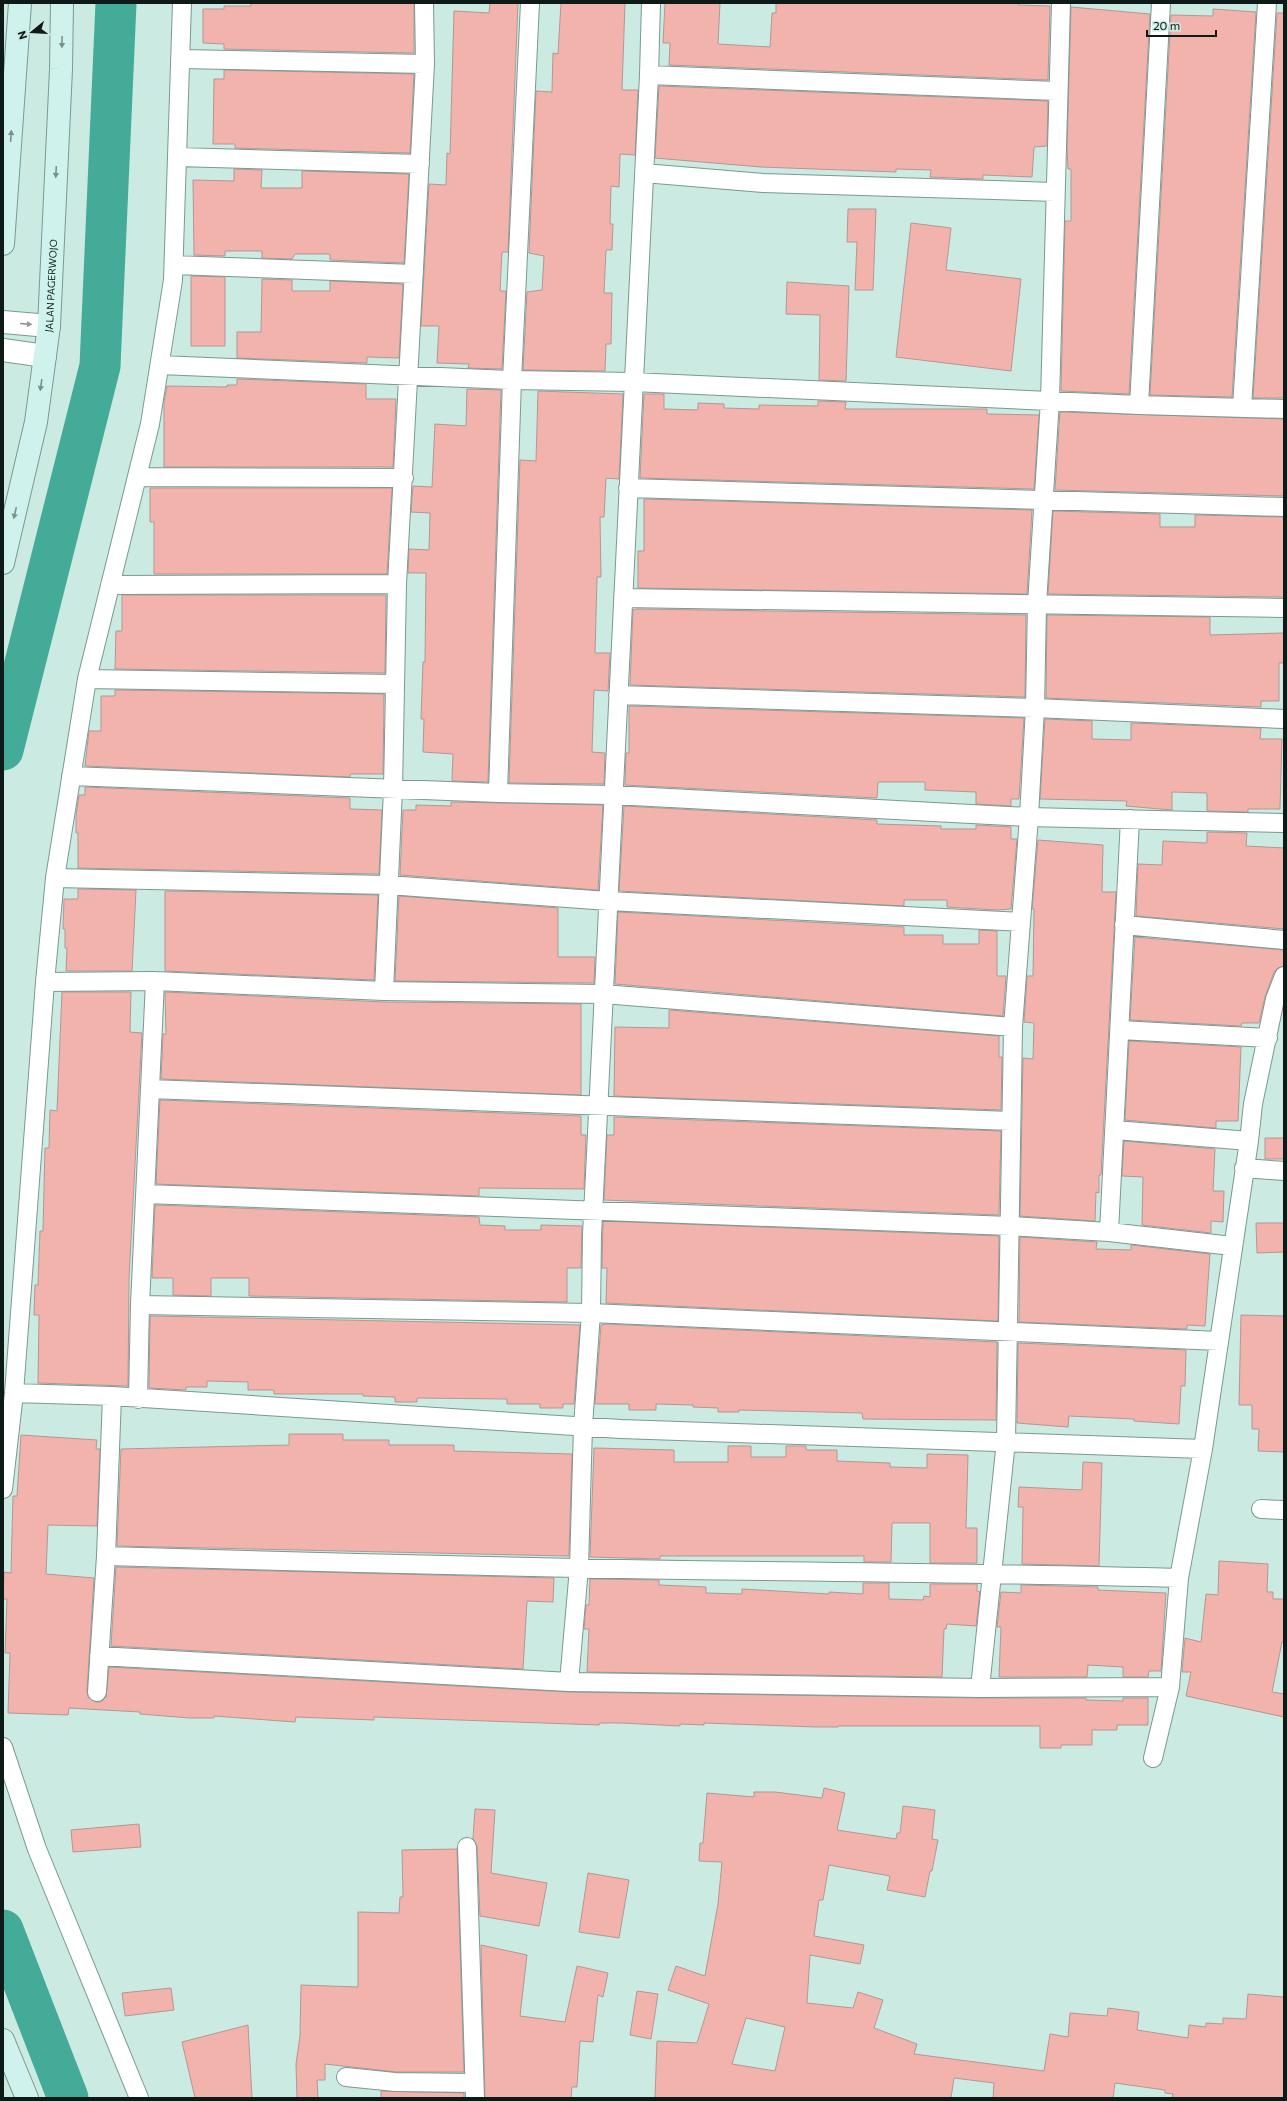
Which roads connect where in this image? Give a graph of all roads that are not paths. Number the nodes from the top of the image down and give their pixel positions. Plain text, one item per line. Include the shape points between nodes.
1 (20, 3) edge
2 (62, 3) edge
3 (182, 3) edge
4 (424, 3) edge
5 (530, 3) edge
6 (650, 3) edge
7 (1061, 3) edge
8 (1161, 3) edge
9 (1267, 3) edge
10 (181, 59) junction
11 (425, 64) junction
12 (649, 75) junction
13 (1058, 91) junction
14 (178, 157) junction
15 (420, 164) junction
16 (644, 173) junction
17 (1055, 192) junction
18 (3, 244) edge
19 (174, 265) junction
20 (414, 274) junction
21 (3, 322) edge
22 (49, 326) junction
23 (3, 350) edge
24 (45, 356) junction
25 (160, 365) junction
26 (408, 375) junction
27 (512, 380) junction
28 (634, 382) junction
29 (1050, 400) junction
30 (1139, 405) junction
31 (1242, 408) junction
32 (1284, 409) edge
33 (137, 477) junction
34 (404, 478) junction
35 (628, 488) junction
36 (1042, 500) junction
37 (1284, 508) edge
38 (3, 563) edge
39 (110, 584) junction
40 (397, 584) junction
41 (623, 598) junction
42 (1037, 604) junction
43 (1284, 608) edge
44 (87, 679) junction
45 (395, 684) junction
46 (618, 695) junction
47 (1035, 708) junction
48 (1284, 719) edge
49 (71, 776) junction
50 (394, 789) junction
51 (498, 793) junction
52 (613, 795) junction
53 (1029, 817) junction
54 (1130, 819) junction
55 (1284, 823) edge
56 (55, 878) junction
57 (388, 885) junction
58 (608, 901) junction
59 (1021, 922) junction
60 (1124, 925) junction
61 (1284, 940) edge
62 (156, 981) junction
63 (1283, 981) edge
64 (45, 982) junction
65 (384, 991) junction
66 (604, 994) junction
67 (1013, 1027) junction
68 (1120, 1030) junction
69 (1268, 1038) junction
70 (150, 1089) junction
71 (598, 1105) junction
72 (1011, 1121) junction
73 (1115, 1130) junction
74 (1249, 1141) junction
75 (1244, 1168) junction
76 (1284, 1171) edge
77 (146, 1194) junction
78 (593, 1210) junction
79 (1010, 1226) junction
80 (1109, 1232) junction
81 (1232, 1246) junction
82 (140, 1305) junction
83 (591, 1313) junction
84 (1008, 1332) junction
85 (1219, 1341) junction
86 (14, 1393) junction
87 (112, 1396) junction
88 (138, 1399) junction
89 (583, 1426) junction
90 (1006, 1441) junction
91 (1203, 1449) junction
92 (3, 1489) edge
93 (1261, 1509) dead end
94 (1284, 1510) edge
95 (106, 1556) junction
96 (579, 1568) junction
97 (992, 1573) junction
98 (1179, 1578) junction
99 (99, 1656) junction
100 (569, 1682) junction
101 (1170, 1687) junction
102 (980, 1688) junction
103 (97, 1692) dead end
104 (3, 1747) edge
105 (1153, 1758) dead end
106 (467, 1847) dead end
107 (3, 2040) edge
108 (346, 2077) dead end
109 (474, 2091) edge
110 (27, 2098) edge
111 (140, 2098) edge

18 -> 1 main road
2 -> 22 main road, JALAN PAGERWOJO
3 - 10 street
4 - 11 street
5 - 27 street
6 - 12 street
7 - 13 street
8 - 30 street
9 - 31 street
10 - 11 street
10 - 14 street
11 - 15 street
12 - 13 street
12 - 16 street
13 - 17 street
14 - 15 street
14 - 19 street
15 - 20 street
16 - 17 street via 763,183
16 - 28 street
17 - 29 street
19 - 20 street
19 - 25 street
20 - 26 street
21 -> 22 street
22 - 24 main road, JALAN PAGERWOJO
23 - 24 street
24 -> 38 main road, JALAN PAGERWOJO via 36,422
25 - 26 street
25 - 33 street via 150,424
26 - 27 street
26 - 34 street
27 - 28 street
27 - 51 street
28 - 29 street via 743,389
28 - 35 street
29 - 30 street
29 - 36 street
30 - 31 street
31 - 32 street
33 - 34 street
33 - 39 street
34 - 40 street
35 - 36 street
35 - 41 street
36 - 37 street
36 - 42 street
39 - 40 street
39 - 44 street
40 - 45 street
41 - 42 street
41 - 46 street
42 - 43 street
42 - 47 street
44 - 45 street
44 - 49 street
45 - 50 street
46 - 47 street
46 - 52 street
47 - 48 street
47 - 53 street
49 - 50 street
49 - 56 street
50 - 51 street
50 - 57 street
51 - 52 street
52 - 53 street
52 - 58 street
53 - 54 street
53 - 59 street
54 - 55 street
54 - 60 street
56 - 57 street
56 - 64 street
57 - 58 street
57 - 65 street
58 - 59 street
58 - 66 street
59 - 67 street
60 - 61 street
60 - 68 street
62 - 64 street
62 - 65 street
62 - 70 street
63 - 69 street via 1275,999
64 - 86 street
65 - 66 street
66 - 67 street
66 - 71 street
67 - 72 street
68 - 69 street
68 - 73 street
69 - 74 street via 1253,1104
70 - 71 street
70 - 77 street
71 - 72 street
71 - 78 street
72 - 79 street
73 - 74 street
73 - 80 street
74 - 75 street
75 - 76 street
75 - 81 street
77 - 78 street
77 - 82 street
78 - 79 street
78 - 83 street
79 - 80 street
79 - 84 street
80 - 81 street
81 - 85 street
82 - 83 street
82 - 88 street
83 - 84 street
83 - 89 street
84 - 85 street
84 - 90 street
85 - 91 street
86 - 87 street
86 - 92 street
87 - 88 street
87 - 95 street
88 - 89 street
89 - 90 street
89 - 96 street
90 - 91 street
90 - 97 street
91 - 98 street
93 - 94 street
95 - 96 street
95 - 99 street
96 - 97 street via 896,1574
96 - 100 street
97 - 98 street
97 - 102 street
98 - 101 street
99 - 100 street
99 - 103 street
100 - 102 street
101 - 102 street
101 - 105 street
104 - 111 street via 37,1849
106 - 109 street
107 - 110 main road
108 - 109 street

